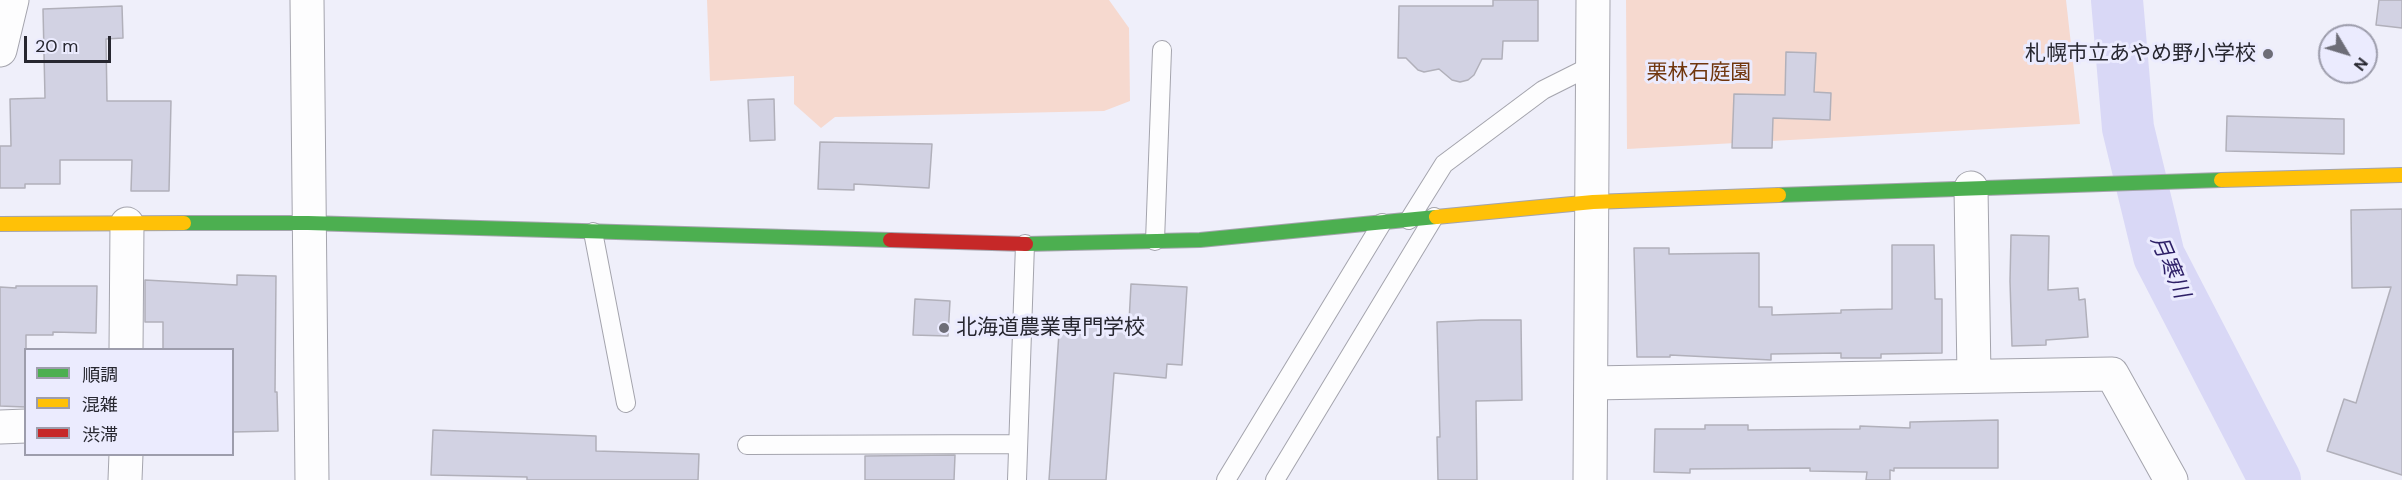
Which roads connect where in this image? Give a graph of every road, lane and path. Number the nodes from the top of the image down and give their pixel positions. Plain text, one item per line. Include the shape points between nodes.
1 (12, 0) edge
2 (307, 0) edge
3 (1593, 0) edge
4 (0, 50) edge
5 (1162, 50) dead end
6 (1593, 65) junction
7 (2402, 175) edge
8 (1971, 188) junction
9 (1593, 202) junction
10 (1434, 217) junction
11 (1409, 220) junction
12 (1382, 222) junction
13 (0, 224) edge
14 (127, 224) junction
15 (308, 224) junction
16 (593, 232) junction
17 (1155, 241) junction
18 (1025, 244) junction
19 (126, 348) edge
20 (1974, 376) junction
21 (1591, 383) junction
22 (626, 403) dead end
23 (24, 426) edge
24 (0, 427) edge
25 (1018, 444) junction
26 (747, 445) dead end
27 (126, 456) edge
28 (125, 480) edge
29 (312, 480) edge
30 (1017, 480) edge
31 (1226, 480) edge
32 (1275, 480) edge
33 (1590, 480) edge
34 (2171, 480) edge

1 - 4 street
2 - 15 street
3 - 6 street
5 - 17 lane
6 - 9 street
6 - 11 lane via 1543,90 1444,164
7 - 8 street
8 - 9 street
8 - 20 street
9 - 10 street
9 - 21 street
10 - 11 street
10 - 32 lane
11 - 12 street
12 - 17 street
12 - 31 lane
13 - 14 street
14 - 15 street
14 - 19 street
15 - 16 street
15 - 29 street
16 - 18 street
16 - 22 lane
17 - 18 street
18 - 25 lane
20 - 21 street
20 - 34 street via 2112,374
21 - 33 street
23 - 24 street
25 - 26 lane
25 - 30 lane
27 - 28 street

